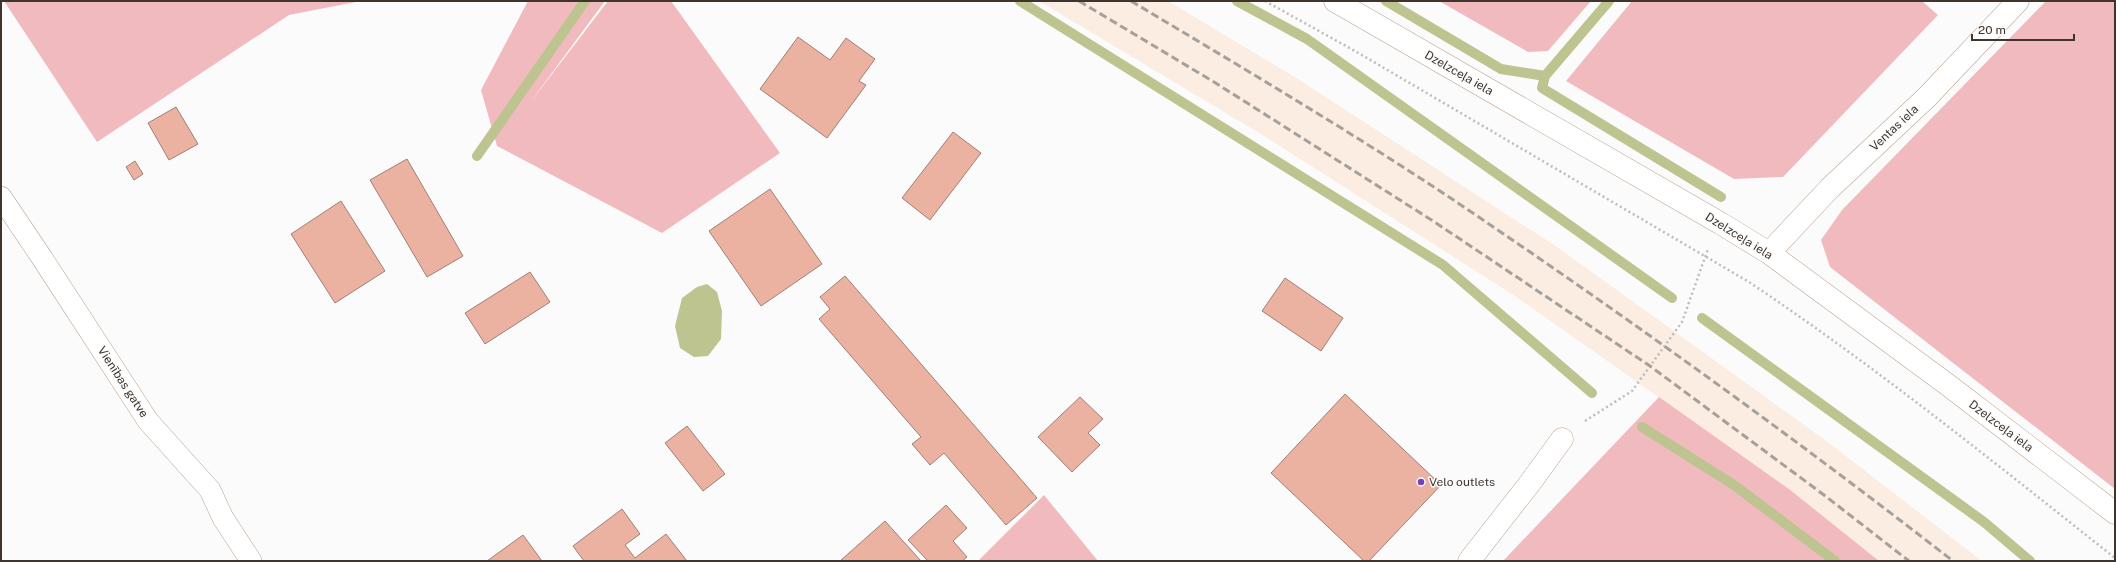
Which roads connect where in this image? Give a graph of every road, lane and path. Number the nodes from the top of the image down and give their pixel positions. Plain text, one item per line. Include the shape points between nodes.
1 (1265, 1) edge
2 (1335, 1) edge
3 (2018, 1) edge
4 (1, 197) edge
5 (1769, 253) junction
6 (1682, 322) dead end
7 (1562, 439) joint
8 (2115, 513) edge
9 (2115, 558) edge
10 (251, 561) edge
11 (1469, 561) edge

1 - 9 path via 1362,55 1749,282 1806,320 1951,429
2 - 5 street, Dzelzceļa iela
3 - 5 street, Ventas iela via 1927,97 1830,188
4 - 10 lane, Vienības gatve via 148,421 210,490 223,518
5 - 8 street, Dzelzceļa iela via 1948,385
6 - 7 path via 1632,391
7 - 11 street

